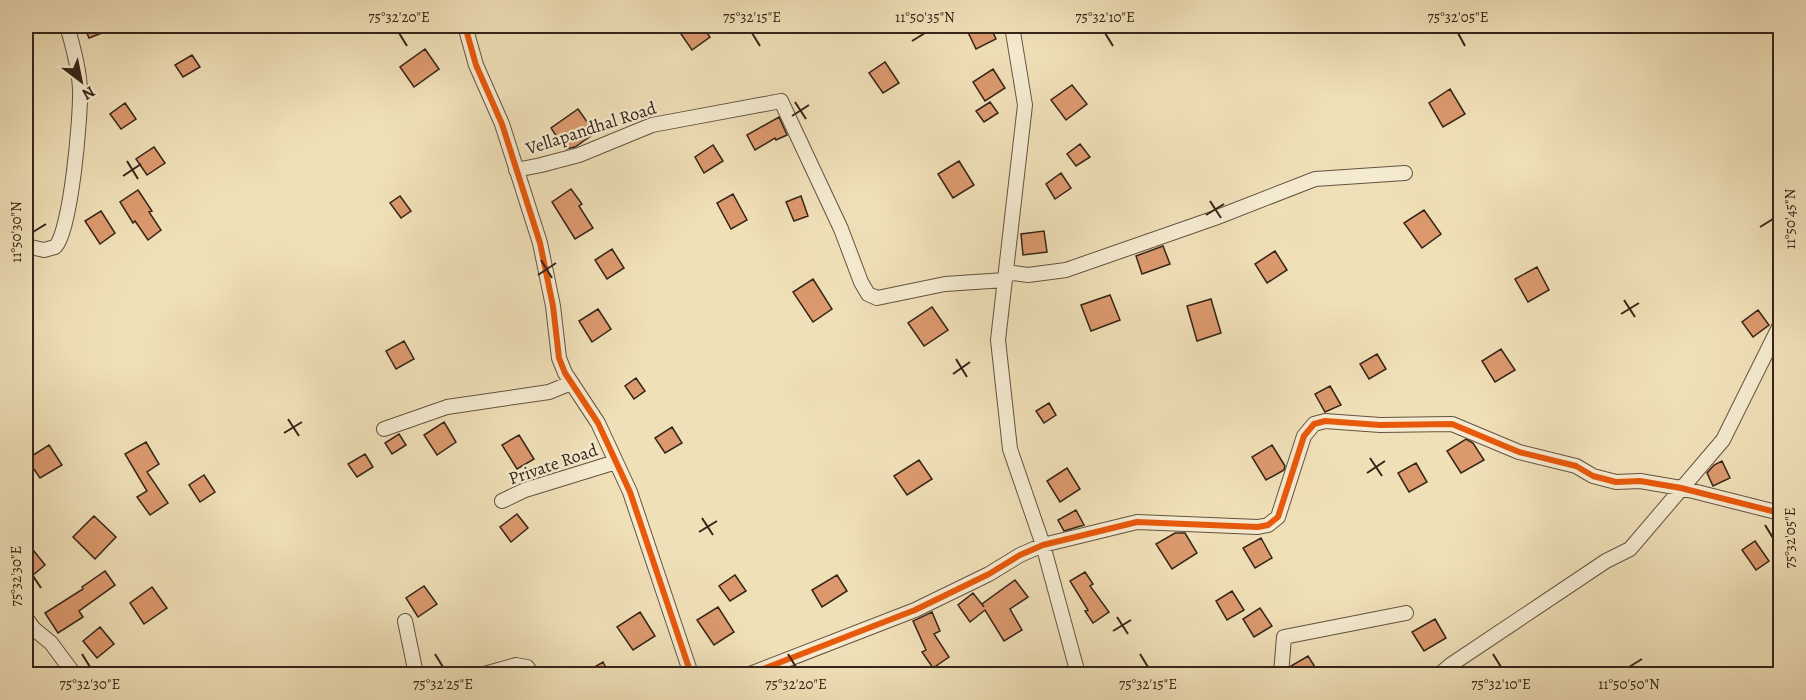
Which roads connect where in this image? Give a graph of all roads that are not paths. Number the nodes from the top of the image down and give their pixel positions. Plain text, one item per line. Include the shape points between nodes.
1 (67, 26) edge
2 (465, 26) edge
3 (1012, 26) edge
4 (516, 170) junction
5 (1405, 173) dead end
6 (26, 246) edge
7 (1006, 277) junction
8 (1780, 325) edge
9 (571, 383) junction
10 (384, 429) dead end
11 (616, 462) junction
12 (1681, 488) junction
13 (502, 501) dead end
14 (1780, 513) edge
15 (1043, 545) junction
16 (1406, 613) dead end
17 (26, 618) edge
18 (405, 621) dead end
19 (74, 675) edge
20 (416, 675) edge
21 (484, 675) edge
22 (532, 675) edge
23 (691, 675) edge
24 (750, 675) edge
25 (1078, 675) edge
26 (1281, 675) edge
27 (1440, 675) edge

1 - 6 street via 80,89 66,218 55,247 44,250
2 - 4 street
3 - 7 street via 1025,105
4 - 7 street, Vellapandhal Road via 579,155 652,125 781,101 868,294 877,298
4 - 9 street via 542,254 560,358
5 - 7 street via 1315,180 1066,270 1013,273
7 - 15 street via 998,340 1010,448
8 - 12 street via 1723,440
9 - 10 street via 549,392 447,407
9 - 11 street via 598,423
11 - 13 street, Private Road
11 - 23 street via 630,492
12 - 14 street
12 - 15 street via 1593,476 1576,466 1519,452 1452,424 1325,421 1314,424 1304,436 1278,517 1268,525 1137,522
12 - 27 street via 1630,549 1596,567
15 - 24 street via 915,610
15 - 25 street
16 - 26 street via 1284,637
17 - 19 street via 51,643
18 - 20 street
21 - 22 street via 516,665 527,667

